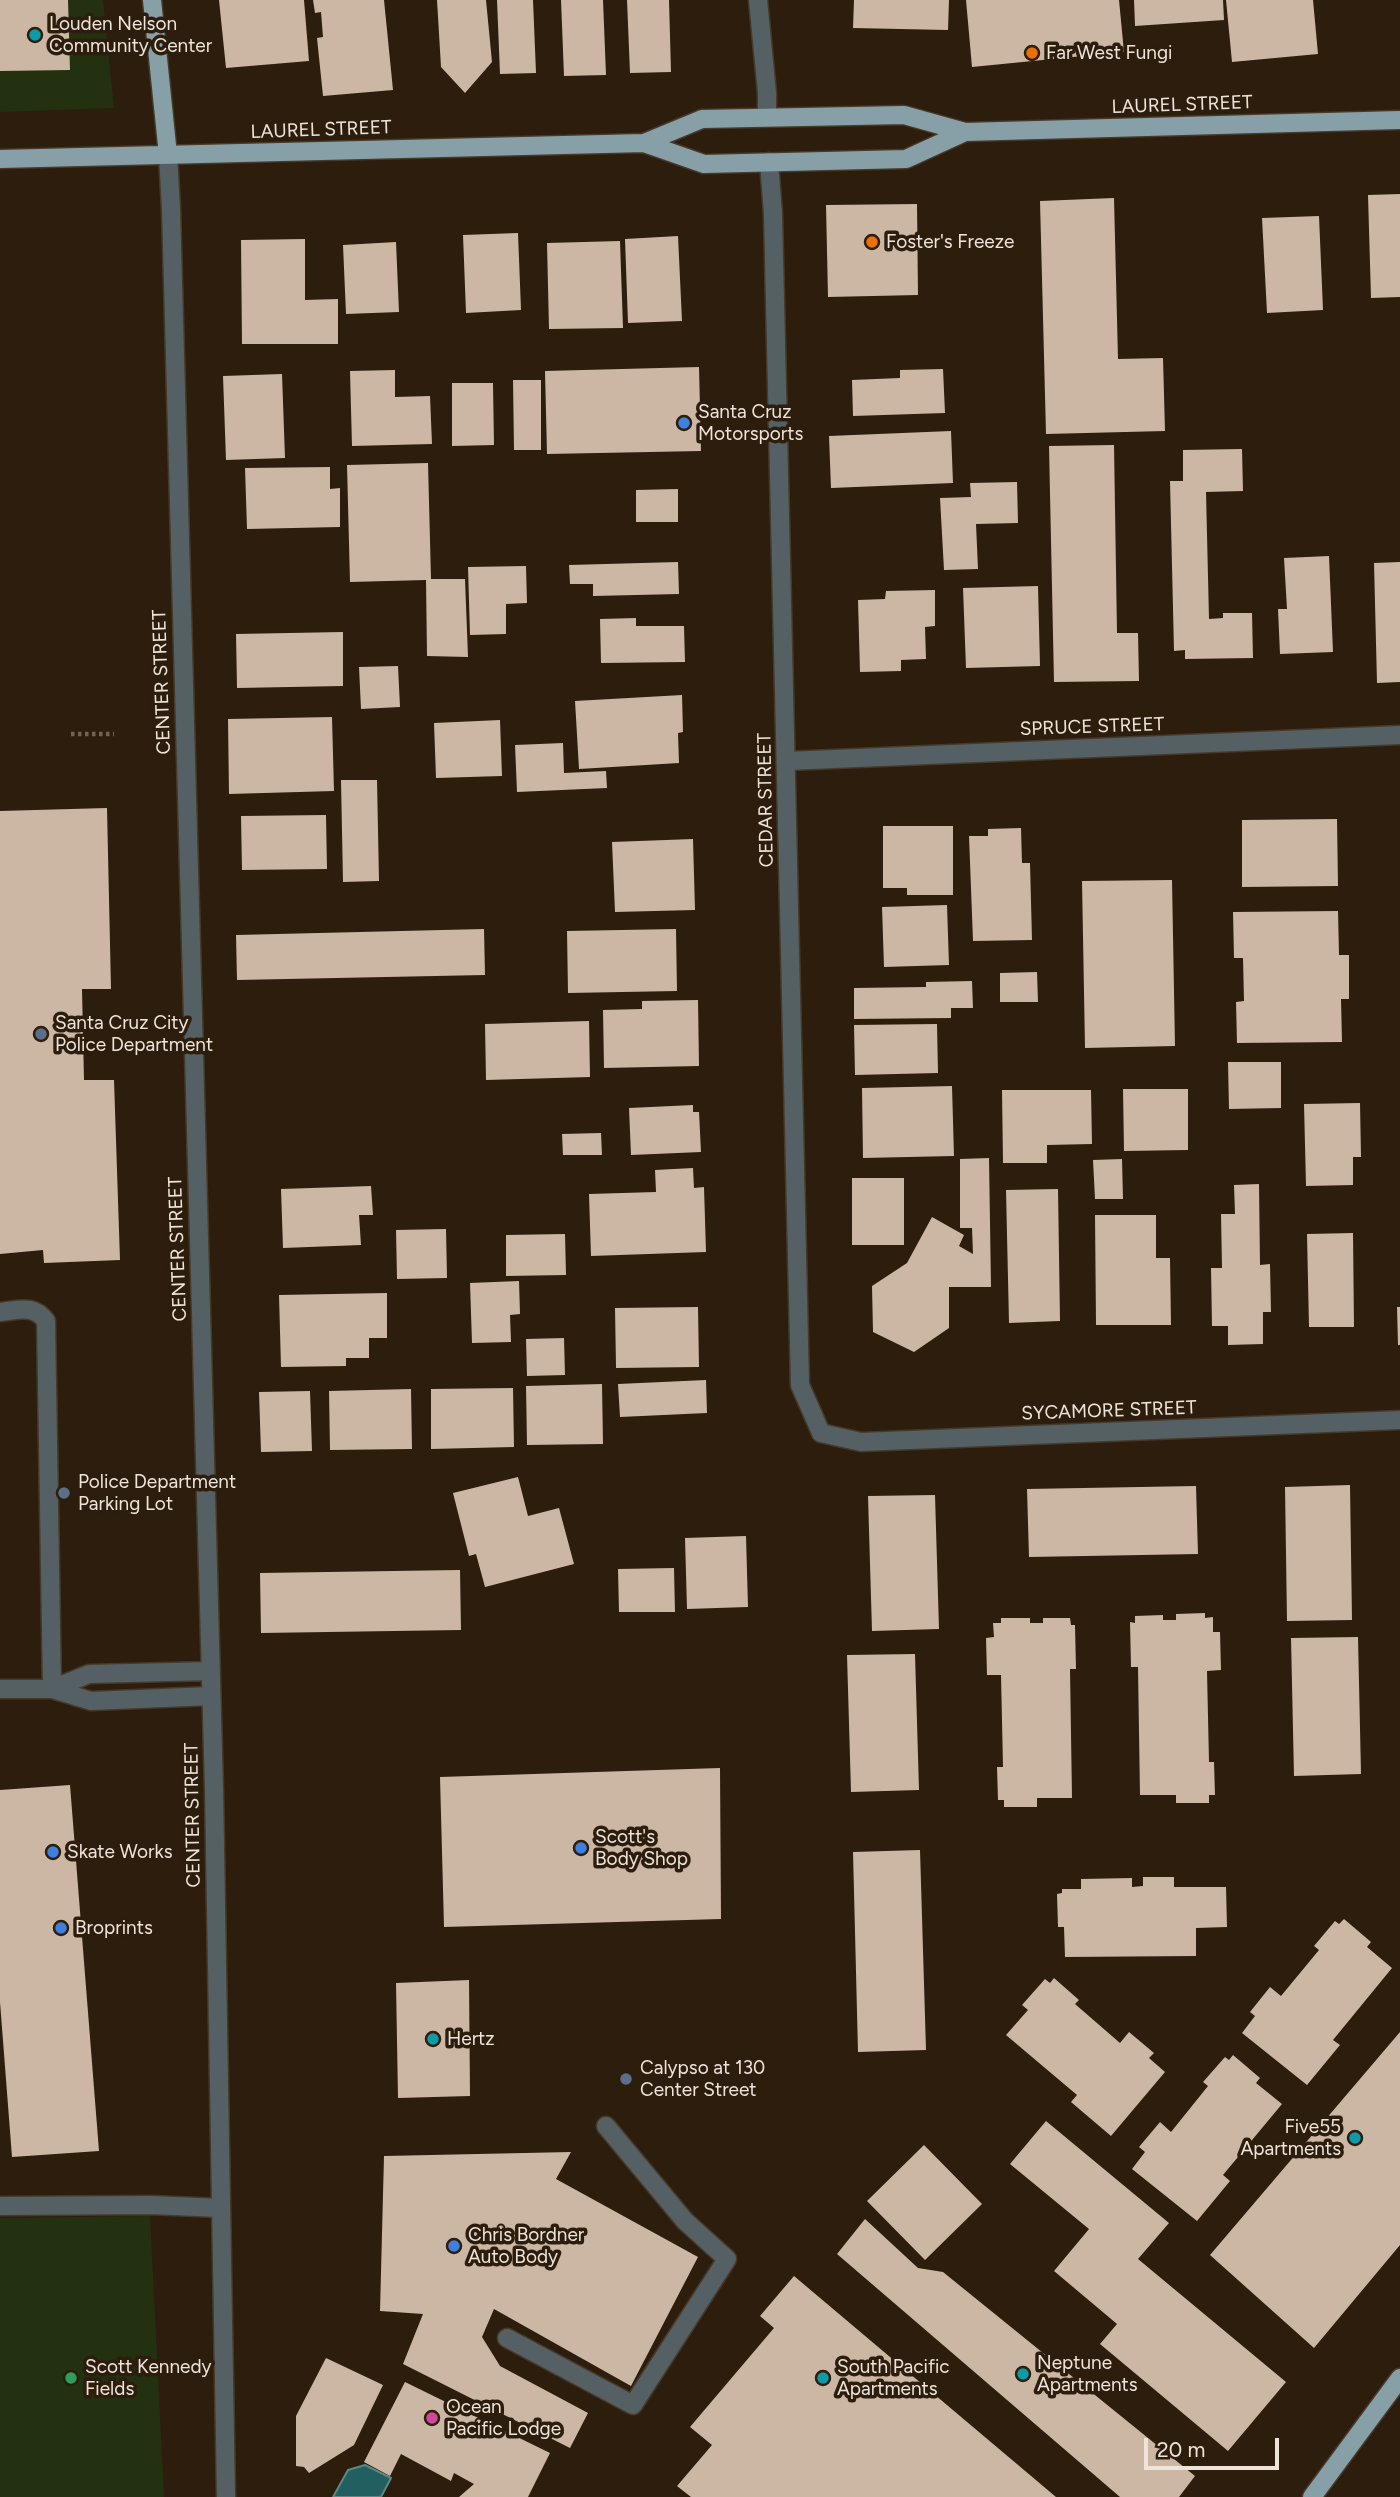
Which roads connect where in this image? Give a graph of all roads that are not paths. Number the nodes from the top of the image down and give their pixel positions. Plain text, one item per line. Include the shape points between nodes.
1 (152, 0) edge
2 (758, 0) edge
3 (767, 117) junction
4 (1400, 120) edge
5 (964, 132) junction
6 (644, 143) junction
7 (168, 155) junction
8 (0, 159) edge
9 (769, 162) junction
10 (1400, 735) edge
11 (787, 761) junction
12 (0, 1312) edge
13 (1400, 1420) edge
14 (821, 1433) joint
15 (211, 1671) junction
16 (0, 1689) edge
17 (52, 1689) junction
18 (211, 1696) junction
19 (606, 2126) dead end
20 (0, 2206) edge
21 (220, 2208) junction
22 (507, 2338) dead end
23 (1400, 2378) edge
24 (226, 2497) edge
25 (1312, 2497) edge

1 - 7 main road, CENTER STREET
2 - 3 street
3 - 5 main road, LAUREL STREET via 904,115
3 - 6 main road, LAUREL STREET via 702,119
4 - 5 main road, LAUREL STREET
5 - 9 main road, LAUREL STREET via 906,159
6 - 7 main road, LAUREL STREET
6 - 9 main road, LAUREL STREET via 704,164
7 - 8 main road, LAUREL STREET
7 - 15 street, CENTER STREET
9 - 11 street, CEDAR STREET
10 - 11 street, SPRUCE STREET
11 - 14 street, CEDAR STREET via 800,1385
12 - 17 street via 30,1308 46,1321 48,1333
13 - 14 street, SYCAMORE STREET via 861,1442
15 - 17 street via 89,1674
15 - 18 street, CENTER STREET
16 - 17 street
17 - 18 street via 92,1701
18 - 21 street, CENTER STREET
19 - 22 street via 685,2221 727,2259 633,2405
20 - 21 street
21 - 24 street, CENTER STREET
23 - 25 main road

